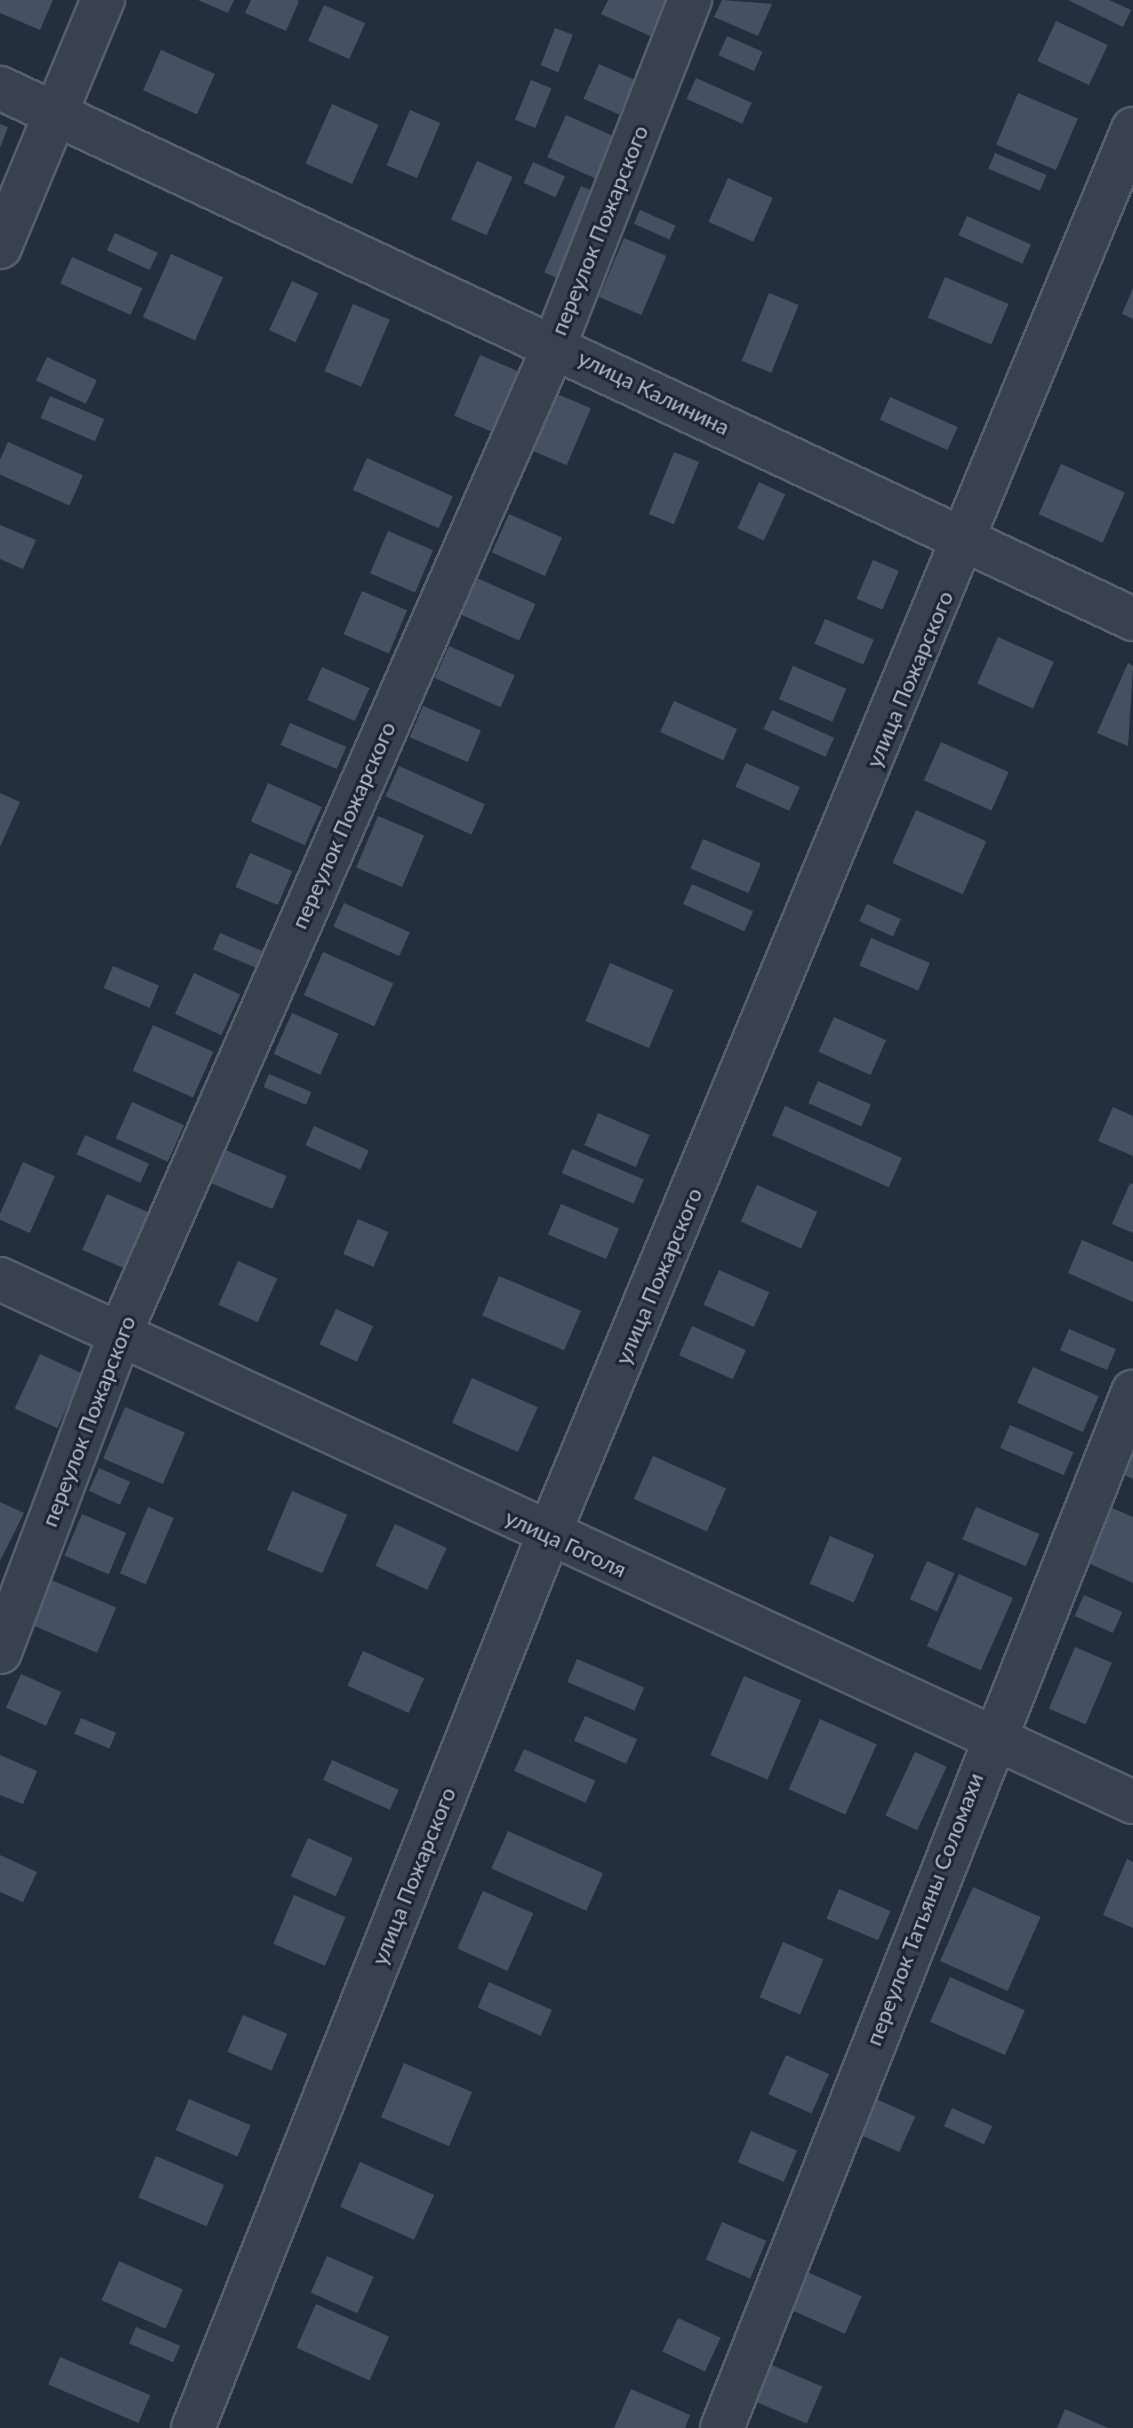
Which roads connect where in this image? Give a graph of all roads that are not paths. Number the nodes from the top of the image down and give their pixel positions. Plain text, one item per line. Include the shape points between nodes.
1 (103, 0) edge
2 (690, 0) edge
3 (0, 88) edge
4 (54, 113) junction
5 (1133, 129) edge
6 (0, 247) edge
7 (555, 344) junction
8 (965, 544) junction
9 (1133, 619) edge
10 (0, 1279) edge
11 (121, 1331) junction
12 (1133, 1392) edge
13 (548, 1536) junction
14 (0, 1652) edge
15 (992, 1735) junction
16 (1133, 1802) edge
17 (193, 2428) edge
18 (722, 2428) edge

1 - 4 street
2 - 7 street, переулок Пожарского
3 - 4 street, улица Калинина
4 - 6 street
4 - 7 street, улица Калинина
5 - 8 street, улица Пожарского
7 - 8 street, улица Калинина
7 - 11 street, переулок Пожарского
8 - 9 street, улица Калинина
8 - 13 street, улица Пожарского
10 - 11 street, улица Гоголя
11 - 13 street, улица Гоголя
11 - 14 street, переулок Пожарского
12 - 15 street, переулок Татьяны Соломахи
13 - 15 street, улица Гоголя
13 - 17 street, улица Пожарского
15 - 16 street, улица Гоголя
15 - 18 street, переулок Татьяны Соломахи

